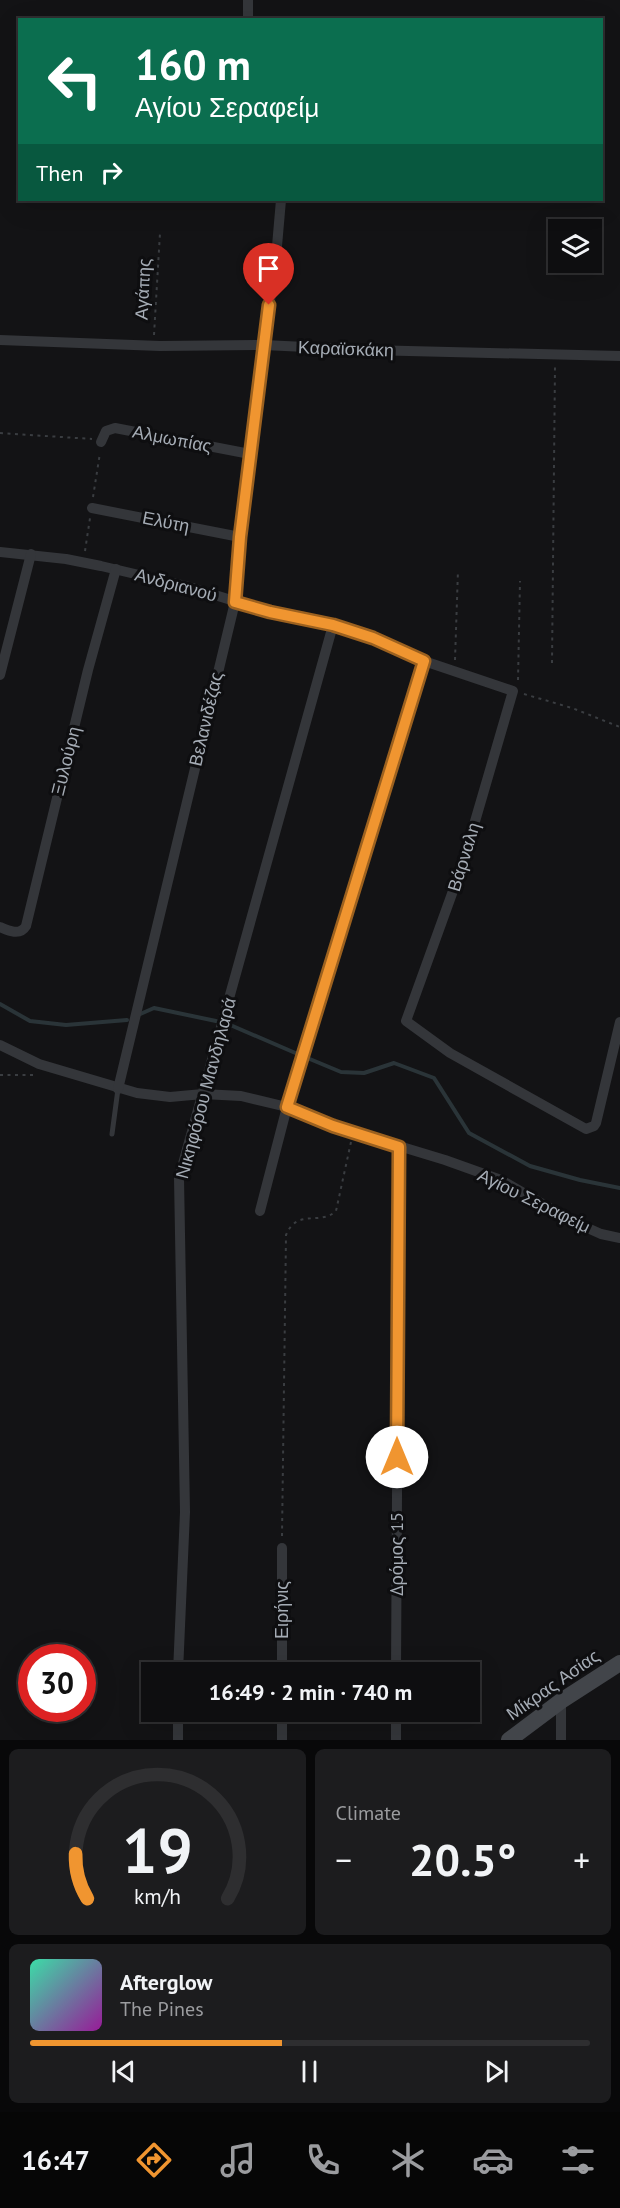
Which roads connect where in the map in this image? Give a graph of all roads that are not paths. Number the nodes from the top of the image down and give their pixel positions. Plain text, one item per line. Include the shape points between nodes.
1 (248, 0) edge
2 (248, 18) edge
3 (281, 201) edge
4 (0, 340) edge
5 (264, 345) junction
6 (620, 356) edge
7 (101, 442) road end
8 (250, 454) junction
9 (92, 508) road end
10 (240, 537) junction
11 (0, 552) edge
12 (31, 554) junction
13 (116, 569) junction
14 (235, 602) junction
15 (333, 625) junction
16 (424, 661) junction
17 (0, 675) edge
18 (513, 691) joint
19 (0, 927) edge
20 (620, 1022) edge
21 (0, 1045) edge
22 (118, 1089) junction
23 (203, 1094) junction
24 (287, 1107) junction
25 (112, 1134) dead end
26 (399, 1147) junction
27 (260, 1211) dead end
28 (620, 1238) edge
29 (282, 1548) road end
30 (178, 1662) edge
31 (282, 1662) edge
32 (396, 1662) edge
33 (620, 1663) edge
34 (561, 1701) junction
35 (178, 1722) edge
36 (282, 1722) edge
37 (396, 1722) edge
38 (178, 1740) edge
39 (282, 1740) edge
40 (396, 1740) edge
41 (509, 1740) edge
42 (561, 1740) edge

1 - 2 street
3 - 5 street, Βελανιδέζας
4 - 5 street, Καραϊσκάκη via 153,346
5 - 6 street, Καραϊσκάκη
5 - 8 street, Βελανιδέζας
7 - 8 street, Αλμωπίας via 106,431 115,428
8 - 10 street, Βελανιδέζας
9 - 10 street, Ελύτη
10 - 14 street, Βελανιδέζας
11 - 12 street, Ανδριανού
12 - 13 street, Ανδριανού
12 - 17 street
13 - 14 street, Ανδριανού
13 - 19 street, Ξυλούρη via 26,926 17,932
14 - 15 street, Ανδριανού
14 - 22 street, Βελανιδέζας
15 - 16 street, Ανδριανού
15 - 23 street, Νικηφόρου Μανδηλαρά
16 - 18 street, Ανδριανού
16 - 24 street
18 - 20 street, Βάρναλη via 462,866 406,1021 450,1053 586,1129 596,1123
21 - 22 street, Αγίου Σεραφείμ via 39,1064
22 - 23 street, Αγίου Σεραφείμ via 170,1097
22 - 25 lane
23 - 24 street, Αγίου Σεραφείμ via 241,1096
23 - 30 street, Νικηφόρου Μανδηλαρά via 180,1178 185,1512
24 - 26 street, Αγίου Σεραφείμ
24 - 27 street
26 - 28 street, Αγίου Σεραφείμ via 501,1180 574,1222
26 - 32 street, Δρόμος 15
29 - 31 street, Ειρήνις
33 - 34 street, Μίκρας Ασίας
34 - 41 street, Μίκρας Ασίας
34 - 42 street
35 - 38 street
36 - 39 street
37 - 40 street

